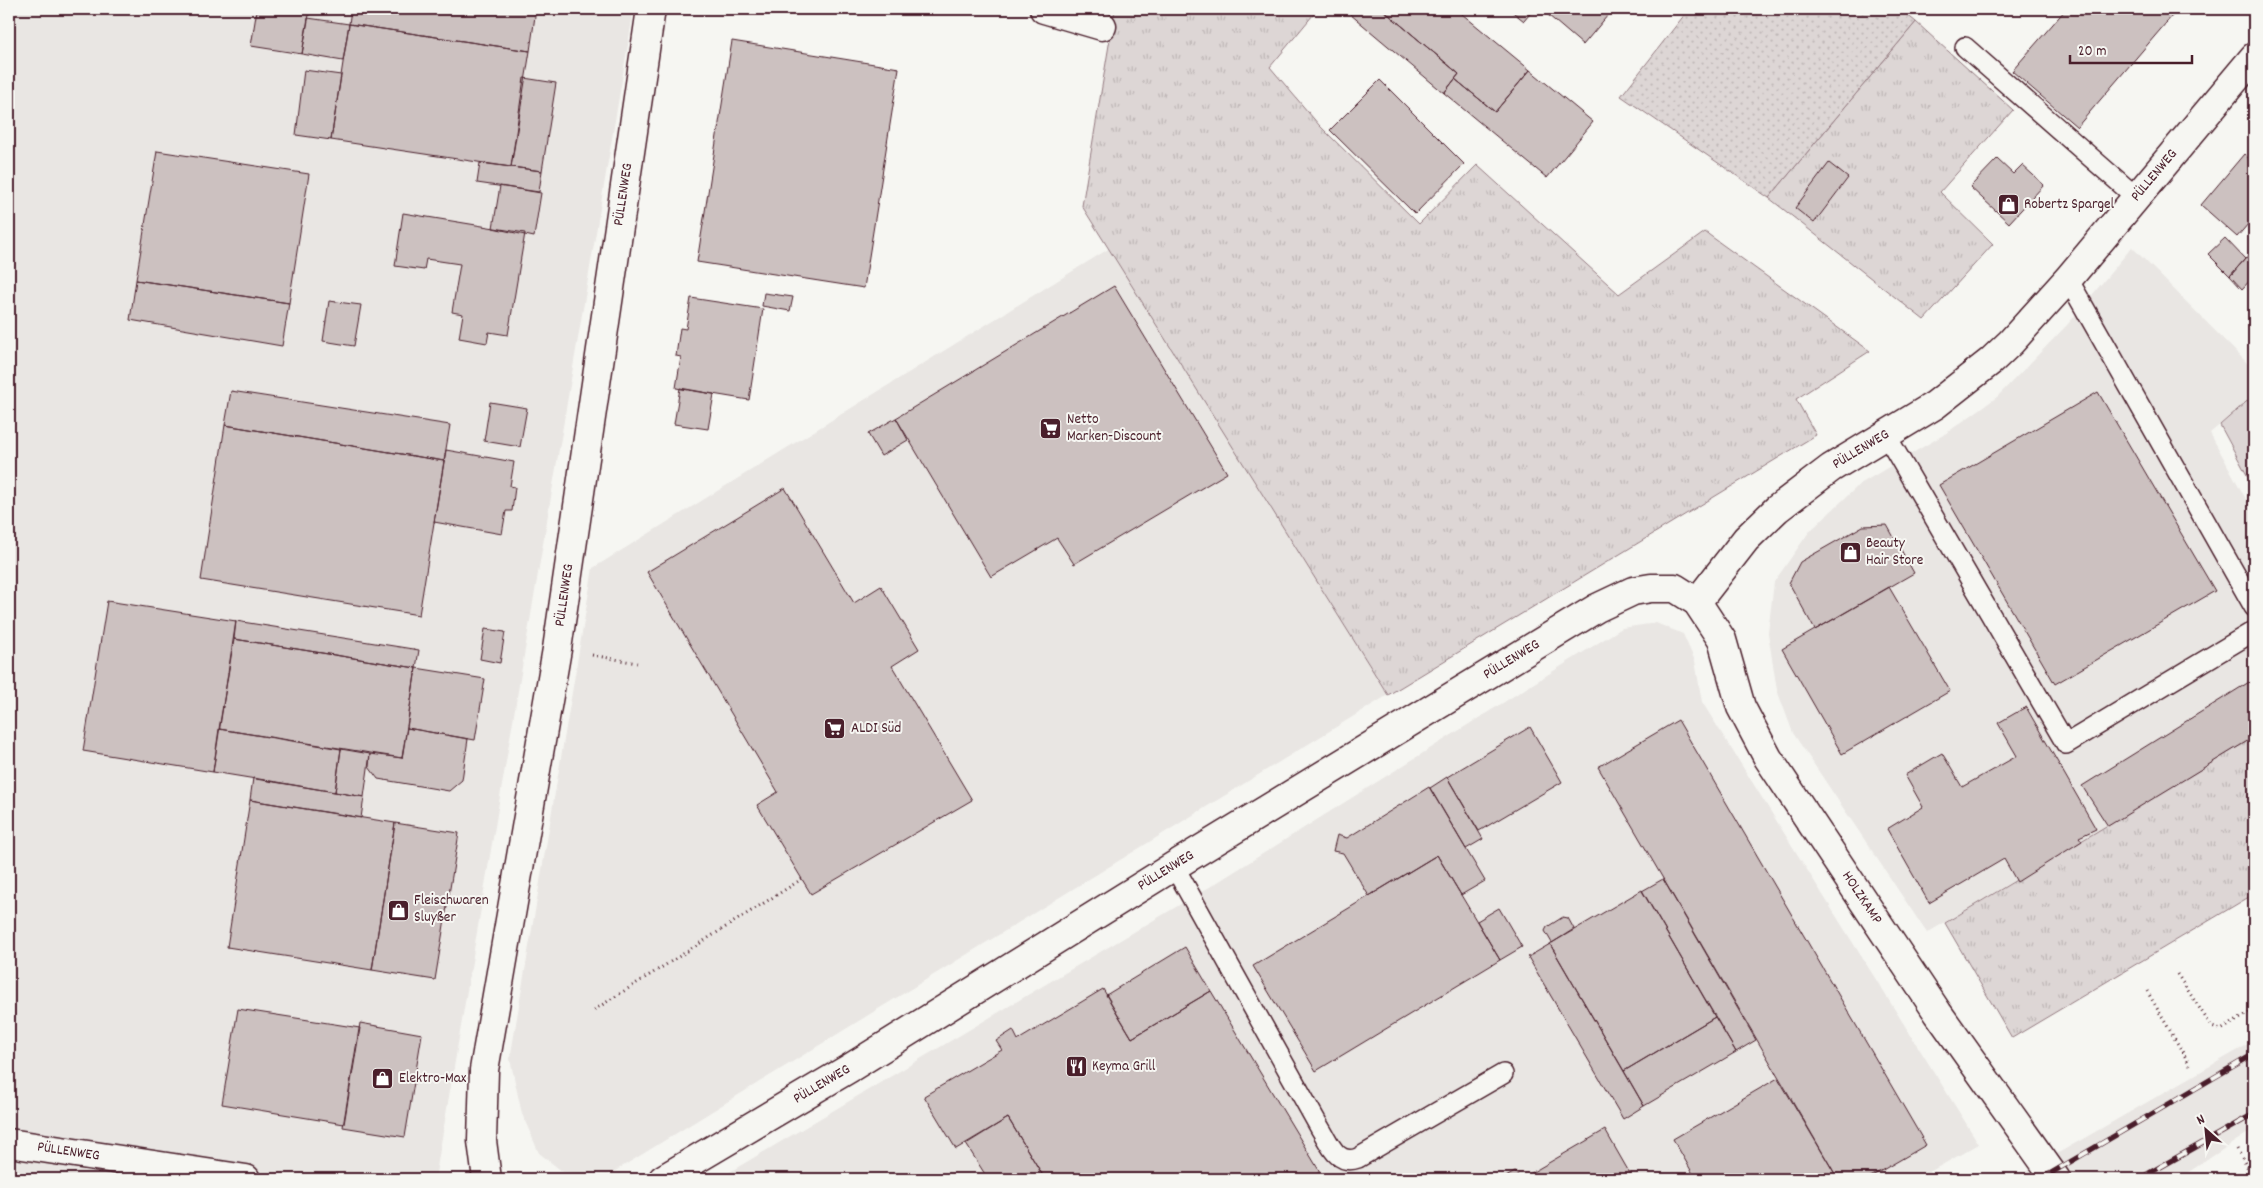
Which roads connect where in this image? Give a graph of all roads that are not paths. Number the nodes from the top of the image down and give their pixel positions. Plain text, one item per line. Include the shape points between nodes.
1 (651, 9) edge
2 (1044, 9) edge
3 (1102, 26) dead end
4 (1965, 47) dead end
5 (2254, 57) edge
6 (2136, 197) junction
7 (2068, 279) junction
8 (1886, 434) junction
9 (1697, 602) junction
10 (2254, 607) edge
11 (2254, 631) edge
12 (1174, 866) junction
13 (1503, 1074) dead end
14 (9, 1143) edge
15 (246, 1179) edge
16 (487, 1179) edge
17 (663, 1179) edge
18 (2056, 1179) edge

1 - 16 street, PÜLLENWEG via 557,649 484,1070 482,1141
2 - 3 street
4 - 6 lane
5 - 6 street, PÜLLENWEG
6 - 7 street, PÜLLENWEG
7 - 8 street, PÜLLENWEG via 1991,361 1934,404
7 - 10 lane
8 - 9 street, PÜLLENWEG via 1811,481 1777,509 1746,539
8 - 11 lane via 2066,744
9 - 12 street, PÜLLENWEG via 1675,588 1651,588 1633,591 1597,608
9 - 18 street, HOLZKAMP via 1722,640 1741,707 1768,758 1938,1013
12 - 13 lane via 1337,1156 1348,1161 1358,1158
12 - 17 street, PÜLLENWEG via 850,1068
14 - 15 street, PÜLLENWEG

